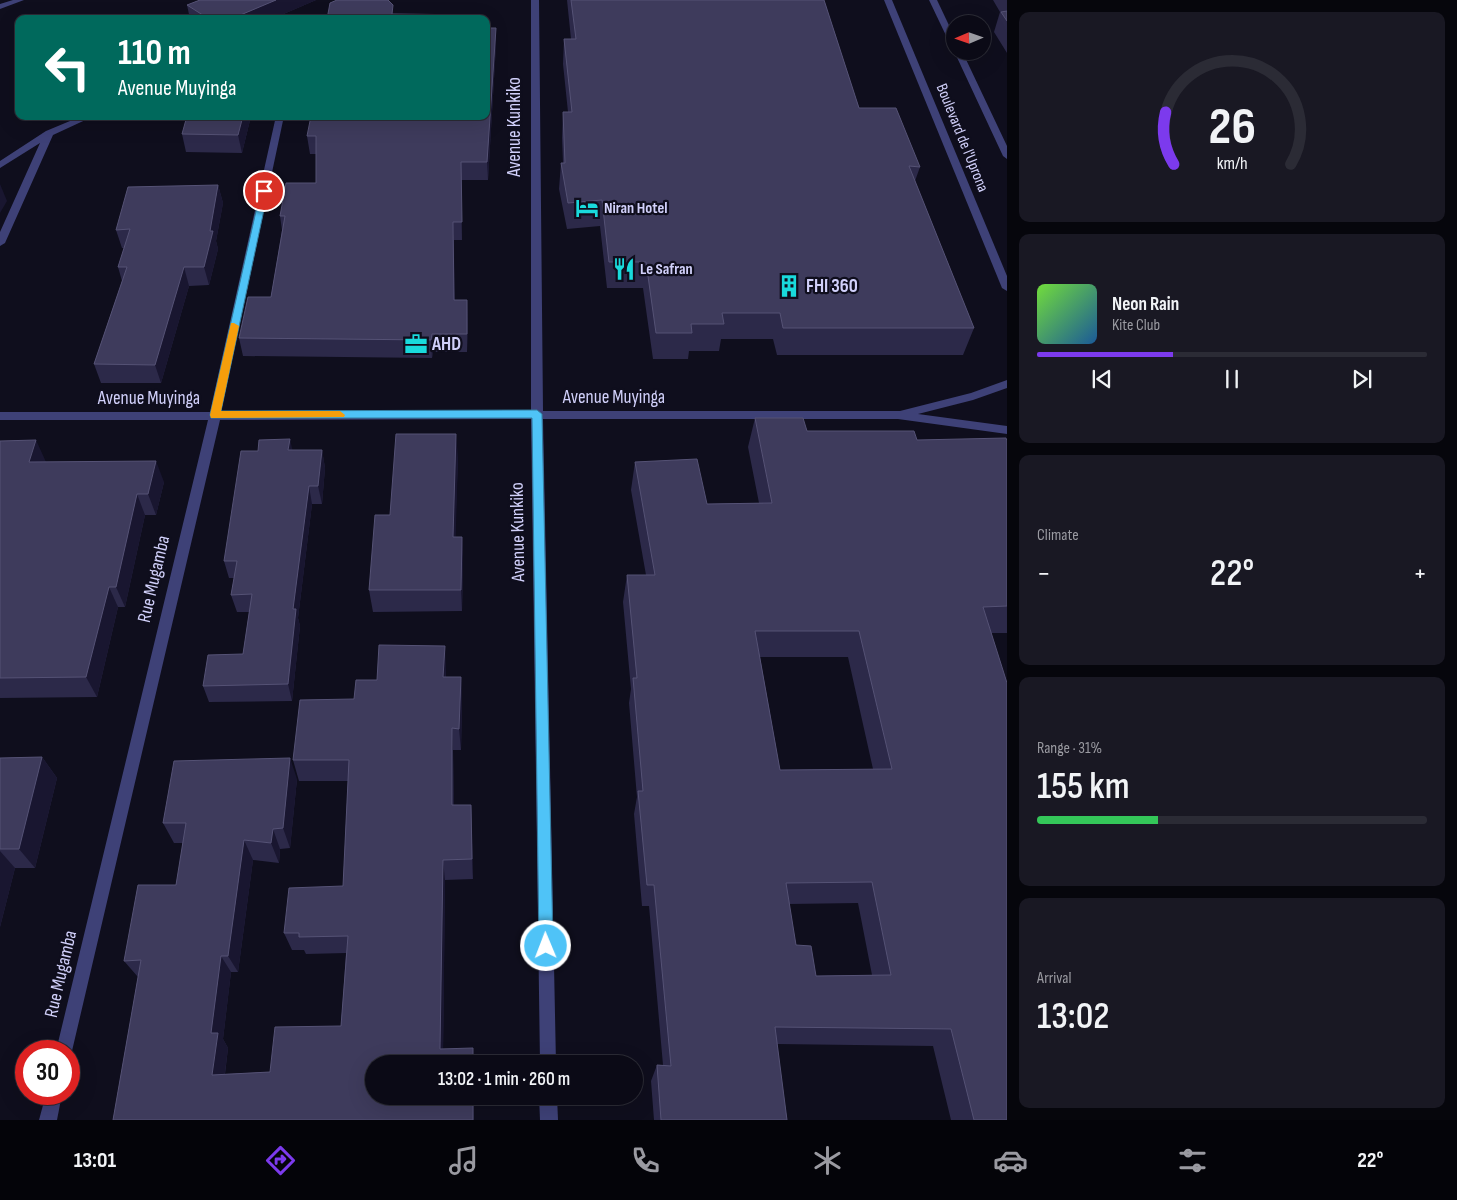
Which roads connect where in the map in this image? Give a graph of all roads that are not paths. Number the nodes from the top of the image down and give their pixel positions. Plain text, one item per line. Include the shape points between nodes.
1 (20, 0) edge
2 (370, 0) edge
3 (535, 0) edge
4 (888, 0) edge
5 (933, 0) edge
6 (0, 7) edge
7 (333, 15) edge
8 (946, 27) edge
9 (962, 60) edge
10 (80, 120) edge
11 (279, 120) edge
12 (49, 133) junction
13 (1007, 156) edge
14 (0, 165) edge
15 (0, 243) edge
16 (1007, 288) edge
17 (1007, 384) edge
18 (537, 414) junction
19 (215, 415) junction
20 (898, 415) junction
21 (0, 416) edge
22 (1007, 430) edge
23 (67, 1040) edge
24 (548, 1055) edge
25 (51, 1105) edge
26 (548, 1105) edge
27 (48, 1120) edge
28 (549, 1120) edge

1 - 6 street
2 - 7 street
3 - 18 street, Avenue Kunkiko
4 - 16 street, Boulevard de l'Uprona
5 - 8 street
9 - 13 street, Boulevard de l'Uprona
10 - 12 street
11 - 19 street, Rue Mugamba
12 - 14 street
12 - 15 street
17 - 20 street, Avenue Muyinga
18 - 19 street, Avenue Muyinga
18 - 20 street, Avenue Muyinga
18 - 24 street, Avenue Kunkiko
19 - 21 street, Avenue Muyinga
19 - 23 street, Rue Mugamba
20 - 22 street, Avenue Muyinga
25 - 27 street
26 - 28 street

